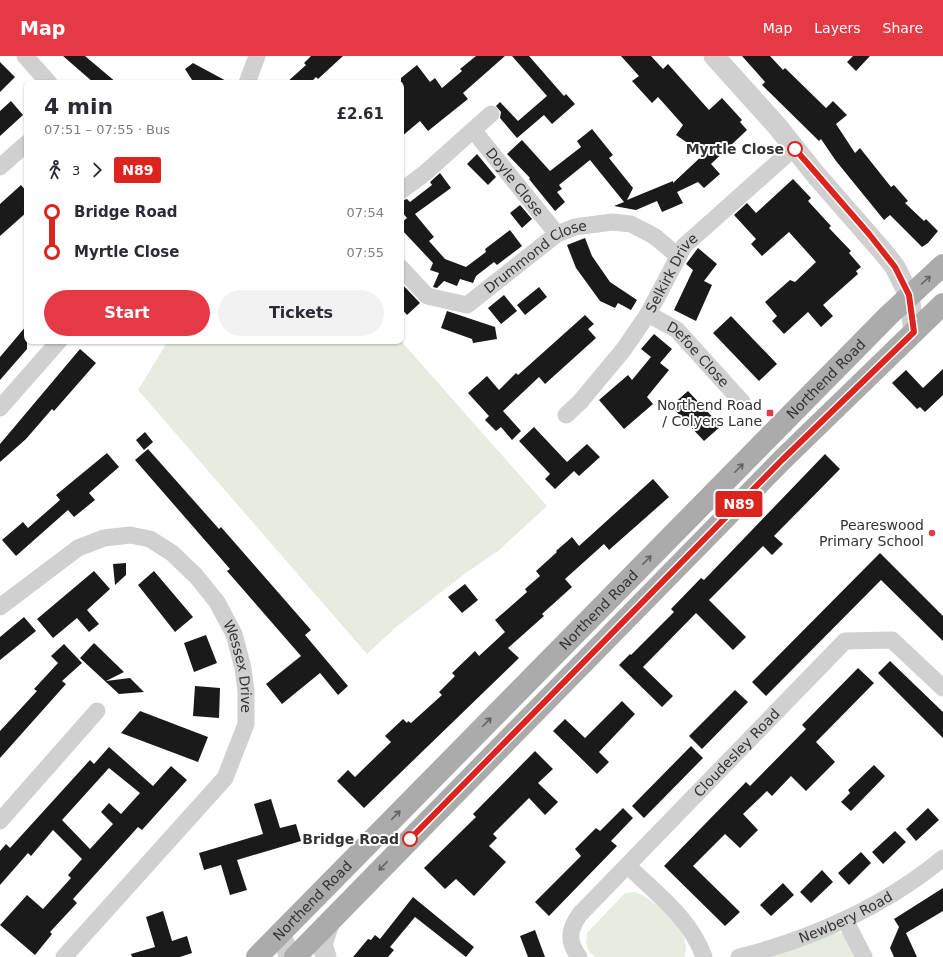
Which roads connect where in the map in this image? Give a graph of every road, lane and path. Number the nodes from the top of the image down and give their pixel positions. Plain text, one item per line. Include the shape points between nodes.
1 (25, 56) edge
2 (257, 56) edge
3 (714, 56) edge
4 (47, 80) edge
5 (248, 80) edge
6 (491, 114) dead end
7 (473, 130) junction
8 (24, 146) edge
9 (794, 148) junction
10 (0, 167) edge
11 (404, 188) edge
12 (557, 234) junction
13 (678, 256) junction
14 (943, 265) edge
15 (404, 271) edge
16 (909, 295) junction
17 (943, 304) edge
18 (648, 314) junction
19 (914, 332) junction
20 (56, 344) edge
21 (742, 402) dead end
22 (0, 408) edge
23 (566, 414) dead end
24 (0, 607) edge
25 (943, 688) edge
26 (97, 711) dead end
27 (0, 821) edge
28 (943, 858) edge
29 (628, 866) junction
30 (845, 920) junction
31 (330, 921) junction
32 (280, 933) junction
33 (64, 957) edge
34 (257, 957) edge
35 (290, 957) edge
36 (295, 957) edge
37 (326, 957) edge
38 (579, 957) edge
39 (704, 957) edge
40 (739, 957) edge
41 (864, 957) edge

1 - 4 street
2 - 5 street
3 - 9 street
6 - 7 street
7 - 11 street via 425,173
7 - 12 street, Doyle Close
8 - 10 street
9 - 13 street, Selkirk Drive via 684,246
9 - 16 street via 895,267
12 - 13 street, Drummond Close via 588,224 631,224 654,236
12 - 15 street, Drummond Close via 467,305 427,296
13 - 18 street, Selkirk Drive
16 -> 14 main road, Northend Road
16 - 19 street
32 -> 16 main road, Northend Road
17 - 19 main road, Northend Road
18 - 21 street, Defoe Close via 677,330
18 - 23 street, Selkirk Drive via 580,402
19 -> 31 main road, Northend Road via 782,460
20 - 22 street
24 - 33 street, Wessex Drive via 78,548 104,538 130,535 150,539 172,553 196,576 217,602 234,634 242,668 246,691 246,724 225,778
25 - 29 street, Cloudesley Road via 892,640 845,641
26 - 27 street
28 - 30 street, Newbery Road via 898,890
29 - 38 street, Cloudesley Road via 572,925 570,937
29 - 39 street via 683,920 698,942
30 - 40 street, Newbery Road
30 - 41 street
31 - 36 main road, Northend Road
31 - 37 street via 322,944
32 - 34 main road, Northend Road
32 - 35 street

